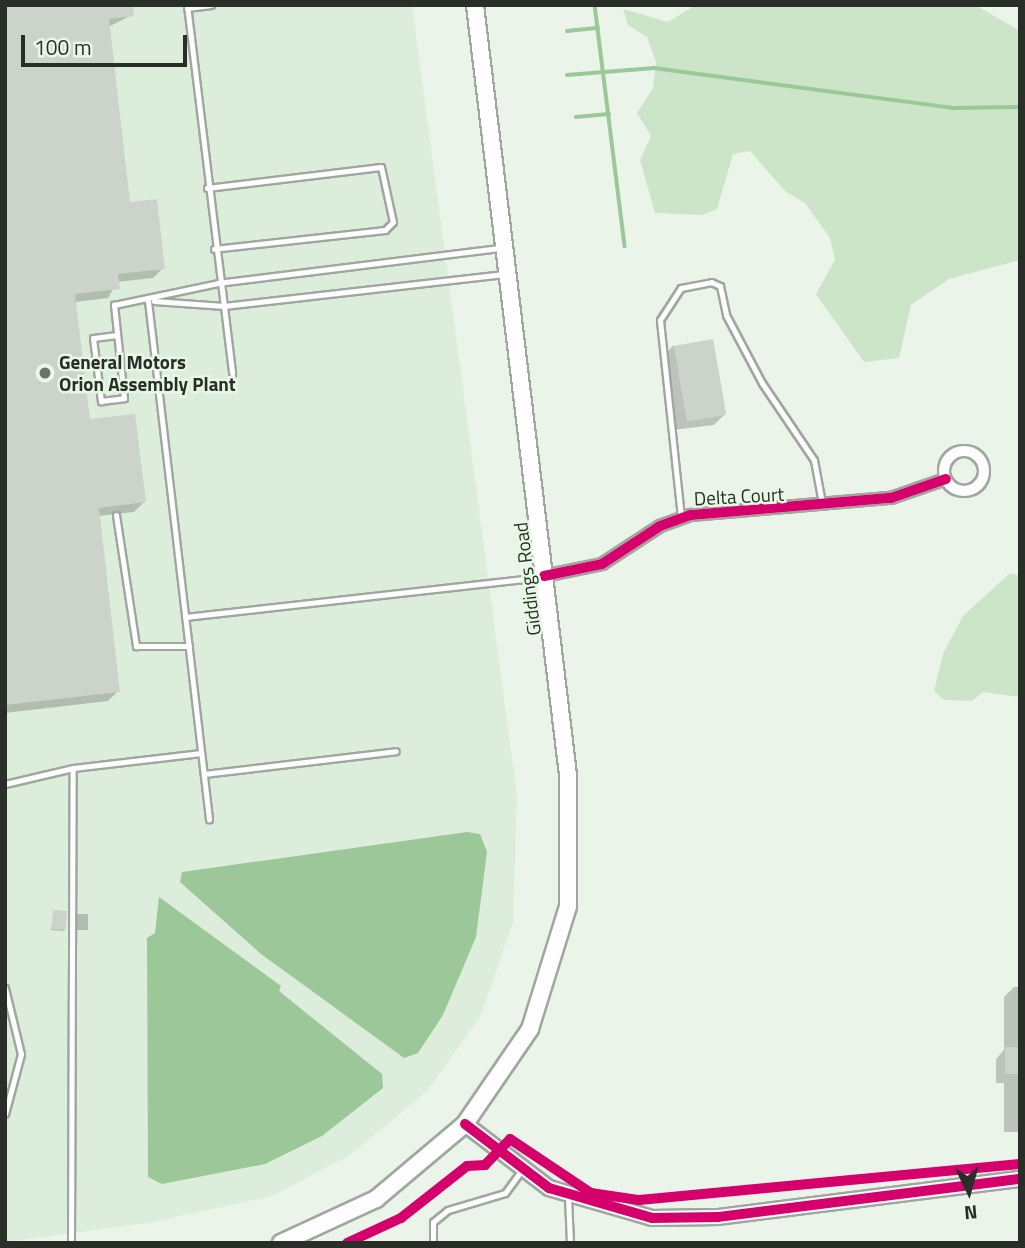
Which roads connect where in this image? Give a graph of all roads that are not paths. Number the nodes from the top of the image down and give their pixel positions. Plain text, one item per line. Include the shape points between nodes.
1 (211, 5) edge
2 (475, 5) edge
3 (187, 7) edge
4 (207, 188) junction
5 (504, 248) junction
6 (214, 249) junction
7 (507, 274) junction
8 (218, 284) junction
9 (148, 301) junction
10 (224, 306) junction
11 (117, 335) junction
12 (232, 373) dead end
13 (946, 479) dead end
14 (822, 506) junction
15 (116, 515) dead end
16 (681, 517) junction
17 (544, 576) junction
18 (185, 617) junction
19 (189, 646) junction
20 (396, 751) dead end
21 (201, 753) junction
22 (73, 768) junction
23 (204, 774) junction
24 (5, 784) edge
25 (209, 820) dead end
26 (5, 988) edge
27 (5, 1114) edge
28 (465, 1124) junction
29 (521, 1171) junction
30 (1020, 1179) edge
31 (568, 1196) junction
32 (71, 1243) edge
33 (281, 1243) edge
34 (433, 1243) edge
35 (570, 1243) edge

1 - 3 lane
2 - 5 main road, Giddings Road
3 - 4 lane
4 - 6 lane
4 - 6 lane via 381,167 393,222 385,230
5 - 7 main road, Giddings Road
5 - 8 lane
6 - 8 lane
7 - 10 lane
7 - 17 main road, Giddings Road
8 - 9 lane
8 - 10 lane
9 - 10 lane
9 - 11 lane via 114,305
9 - 18 lane
10 - 12 lane
11 - 11 lane via 124,398 101,401 93,338
13 - 14 street, Delta Court via 902,496
14 - 16 street, Delta Court
14 - 16 lane via 814,460 762,383 729,320 720,286 711,282 681,288 660,320
15 - 19 lane via 131,637 148,649
16 - 17 street, Delta Court via 602,564
17 - 18 lane
17 - 28 main road, Giddings Road via 571,806 568,906 530,1029
18 - 19 lane
19 - 21 lane
20 - 23 lane
21 - 22 lane
21 - 23 lane
22 - 24 lane
22 - 32 lane
23 - 25 lane
26 - 27 lane via 21,1054
28 - 29 street
28 - 33 main road, Giddings Road via 376,1199
29 - 31 street
29 - 34 lane via 505,1193 448,1210 433,1222
30 - 31 street via 693,1219 630,1215
31 - 35 lane

